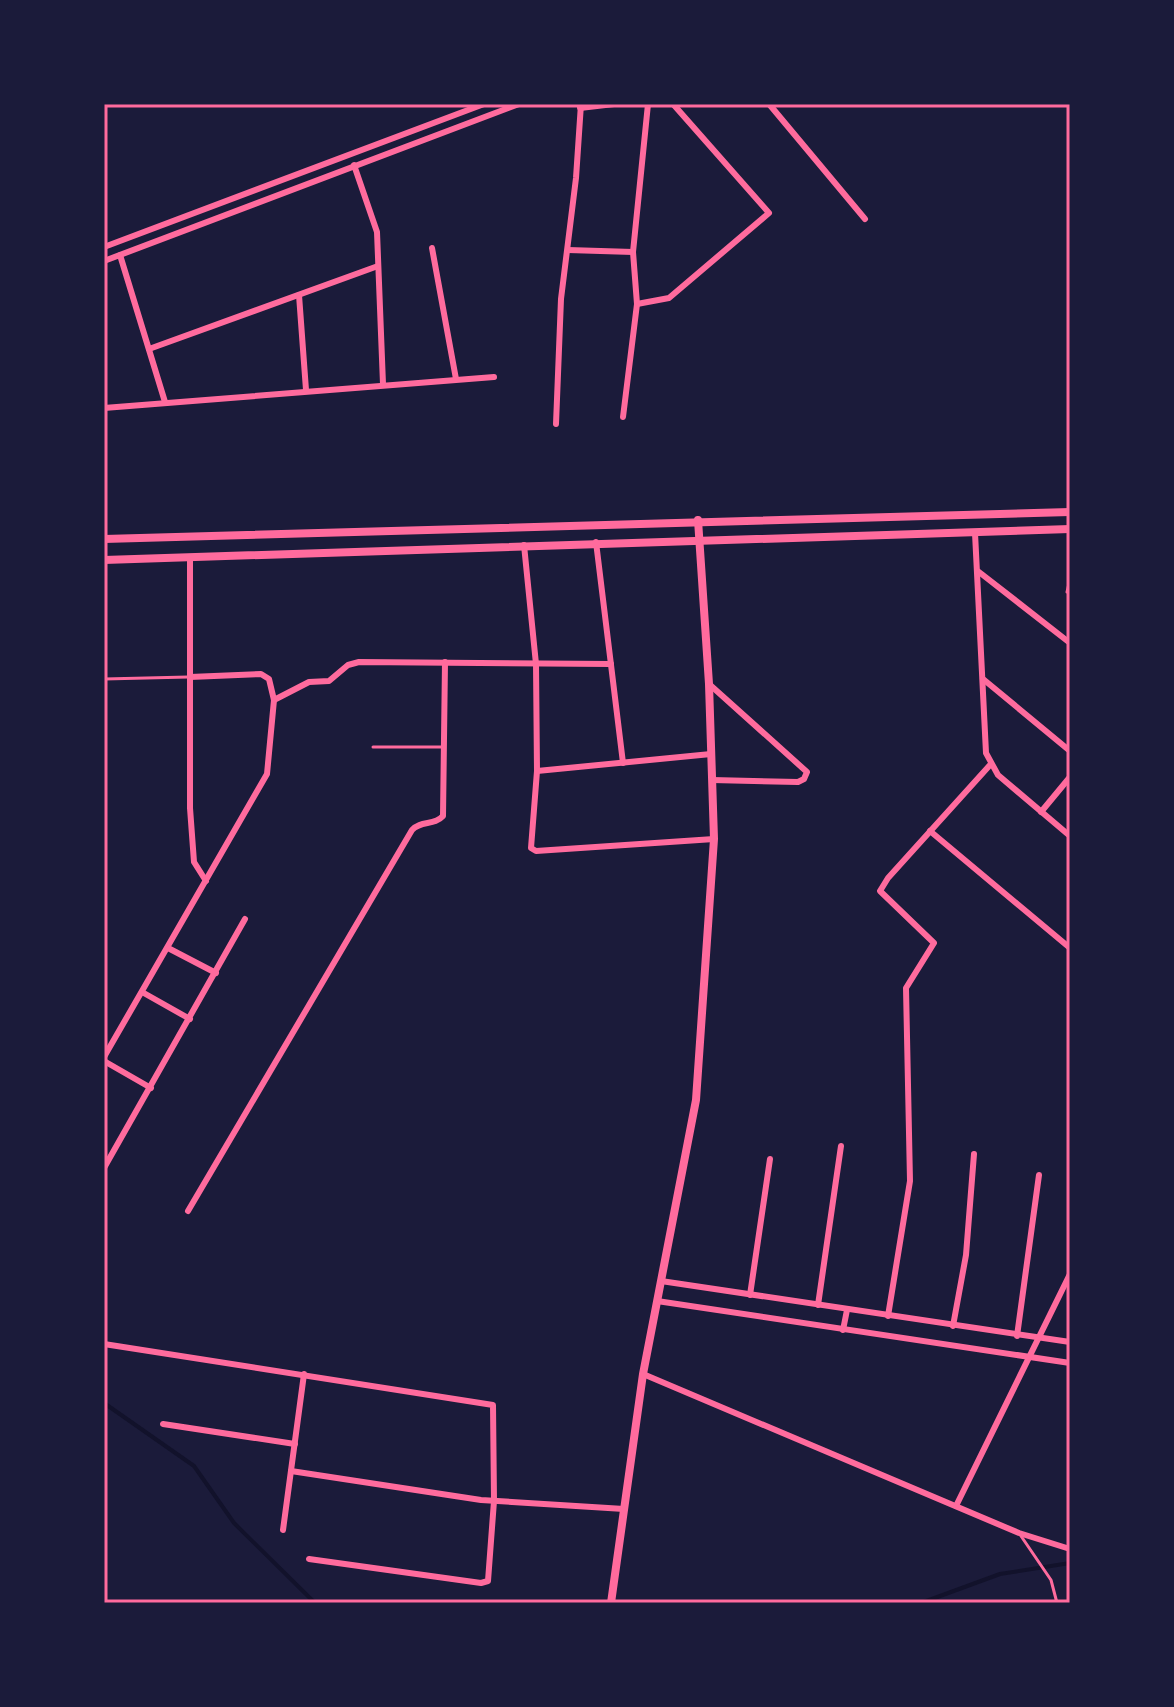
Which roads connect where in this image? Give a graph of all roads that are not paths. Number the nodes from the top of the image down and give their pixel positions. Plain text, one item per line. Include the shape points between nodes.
1 (484, 104) edge
2 (519, 104) edge
3 (614, 104) edge
4 (648, 104) edge
5 (673, 104) edge
6 (769, 104) edge
7 (472, 106) edge
8 (580, 106) edge
9 (354, 165) junction
10 (865, 219) dead end
11 (104, 247) edge
12 (432, 248) dead end
13 (568, 250) junction
14 (633, 252) junction
15 (120, 255) junction
16 (104, 261) edge
17 (378, 266) junction
18 (299, 295) junction
19 (637, 304) junction
20 (149, 349) junction
21 (494, 377) dead end
22 (456, 379) junction
23 (383, 384) junction
24 (306, 390) junction
25 (165, 402) junction
26 (104, 408) edge
27 (623, 417) dead end
28 (556, 424) dead end
29 (1070, 512) edge
30 (698, 520) junction
31 (1070, 529) edge
32 (975, 533) junction
33 (104, 539) edge
34 (596, 542) junction
35 (700, 542) junction
36 (524, 545) junction
37 (190, 557) junction
38 (104, 560) edge
39 (979, 572) junction
40 (1070, 579) edge
41 (1067, 592) dead end
42 (1070, 643) edge
43 (445, 662) junction
44 (536, 664) junction
45 (611, 664) junction
46 (190, 677) junction
47 (104, 679) edge
48 (983, 679) junction
49 (709, 684) junction
50 (274, 700) junction
51 (373, 747) dead end
52 (446, 747) junction
53 (1070, 751) edge
54 (711, 754) junction
55 (623, 763) junction
56 (990, 765) junction
57 (537, 771) junction
58 (1070, 777) edge
59 (712, 780) junction
60 (1041, 812) junction
61 (930, 831) junction
62 (1070, 836) edge
63 (714, 839) junction
64 (206, 881) junction
65 (245, 919) dead end
66 (168, 948) junction
67 (1070, 948) edge
68 (216, 973) junction
69 (142, 992) junction
70 (190, 1019) junction
71 (104, 1059) edge
72 (151, 1088) junction
73 (841, 1146) dead end
74 (974, 1154) dead end
75 (770, 1159) dead end
76 (104, 1168) edge
77 (1039, 1175) dead end
78 (188, 1211) dead end
79 (1070, 1274) edge
80 (661, 1281) junction
81 (750, 1295) junction
82 (657, 1301) junction
83 (818, 1305) junction
84 (847, 1310) junction
85 (888, 1316) junction
86 (953, 1326) junction
87 (843, 1330) junction
88 (1017, 1336) junction
89 (1038, 1339) junction
90 (1070, 1342) edge
91 (104, 1344) edge
92 (1028, 1357) junction
93 (1070, 1363) edge
94 (304, 1374) junction
95 (643, 1374) junction
96 (163, 1424) dead end
97 (295, 1444) junction
98 (291, 1471) junction
99 (494, 1501) junction
100 (956, 1506) junction
101 (624, 1509) junction
102 (283, 1530) dead end
103 (1019, 1533) junction
104 (1070, 1549) edge
105 (309, 1559) dead end
106 (611, 1603) edge
107 (1057, 1603) edge

1 - 7 street
2 - 9 street
3 - 8 street
4 - 14 street
5 - 19 street via 769,213 669,298
6 - 10 street
7 - 11 street
8 - 13 street
9 - 15 street
9 - 17 street via 376,227
12 - 22 street
13 - 14 street
13 - 28 street
14 - 19 street
15 - 16 street
15 - 20 street
17 - 18 street
17 - 23 street
18 - 20 street
18 - 24 street
19 - 27 street
20 - 25 street
21 - 22 street
22 - 23 street
23 - 24 street
24 - 25 street
25 - 26 street
29 - 30 main road
30 - 33 main road
30 - 35 main road
31 - 32 main road
32 - 35 main road
32 - 39 street
34 - 35 main road
34 - 36 main road
34 - 45 street
35 - 49 main road
36 - 37 main road
36 - 44 street
37 - 38 main road
37 - 46 street
39 - 42 street
39 - 48 street
40 - 41 lane
43 - 44 street
43 - 50 street via 354,663 329,681 309,682
43 - 52 street
44 - 45 street
44 - 57 street
45 - 55 street
46 - 47 lane
46 - 50 street via 261,674 269,679
46 - 64 street via 194,862
48 - 53 street
48 - 56 street
49 - 54 main road
49 - 59 street via 807,772 798,782
50 - 64 street via 269,770
51 - 52 lane
52 - 78 street via 443,816 412,830
54 - 55 street
54 - 59 main road
55 - 57 street
56 - 60 street
56 - 61 street
57 - 63 street via 530,843 536,851
58 - 60 street
59 - 63 main road
60 - 62 street
61 - 67 street
61 - 85 street via 880,891 934,943 906,988 910,1181
63 - 80 main road via 696,1100
64 - 66 street
65 - 68 street
66 - 68 street
66 - 69 street
68 - 70 street
69 - 70 street
69 - 71 street
70 - 72 street
71 - 72 street
72 - 76 street
73 - 83 street
74 - 86 street via 966,1255
75 - 81 street
77 - 88 street
79 - 89 street
80 - 81 street
80 - 82 main road
81 - 83 street
82 - 87 street
82 - 95 main road
83 - 84 street
84 - 85 street
84 - 87 street
85 - 86 street
86 - 88 street
87 - 92 street
88 - 89 street
89 - 90 street
89 - 92 street
91 - 94 street
92 - 93 street
92 - 100 street
94 - 97 street
94 - 99 street via 493,1405
95 - 100 street
95 - 101 main road
96 - 97 street
97 - 98 street
98 - 99 street
98 - 102 street
99 - 101 street
99 - 105 street via 490,1577 485,1582
100 - 103 street
101 - 106 main road
103 - 104 street
103 - 107 lane via 1051,1580

